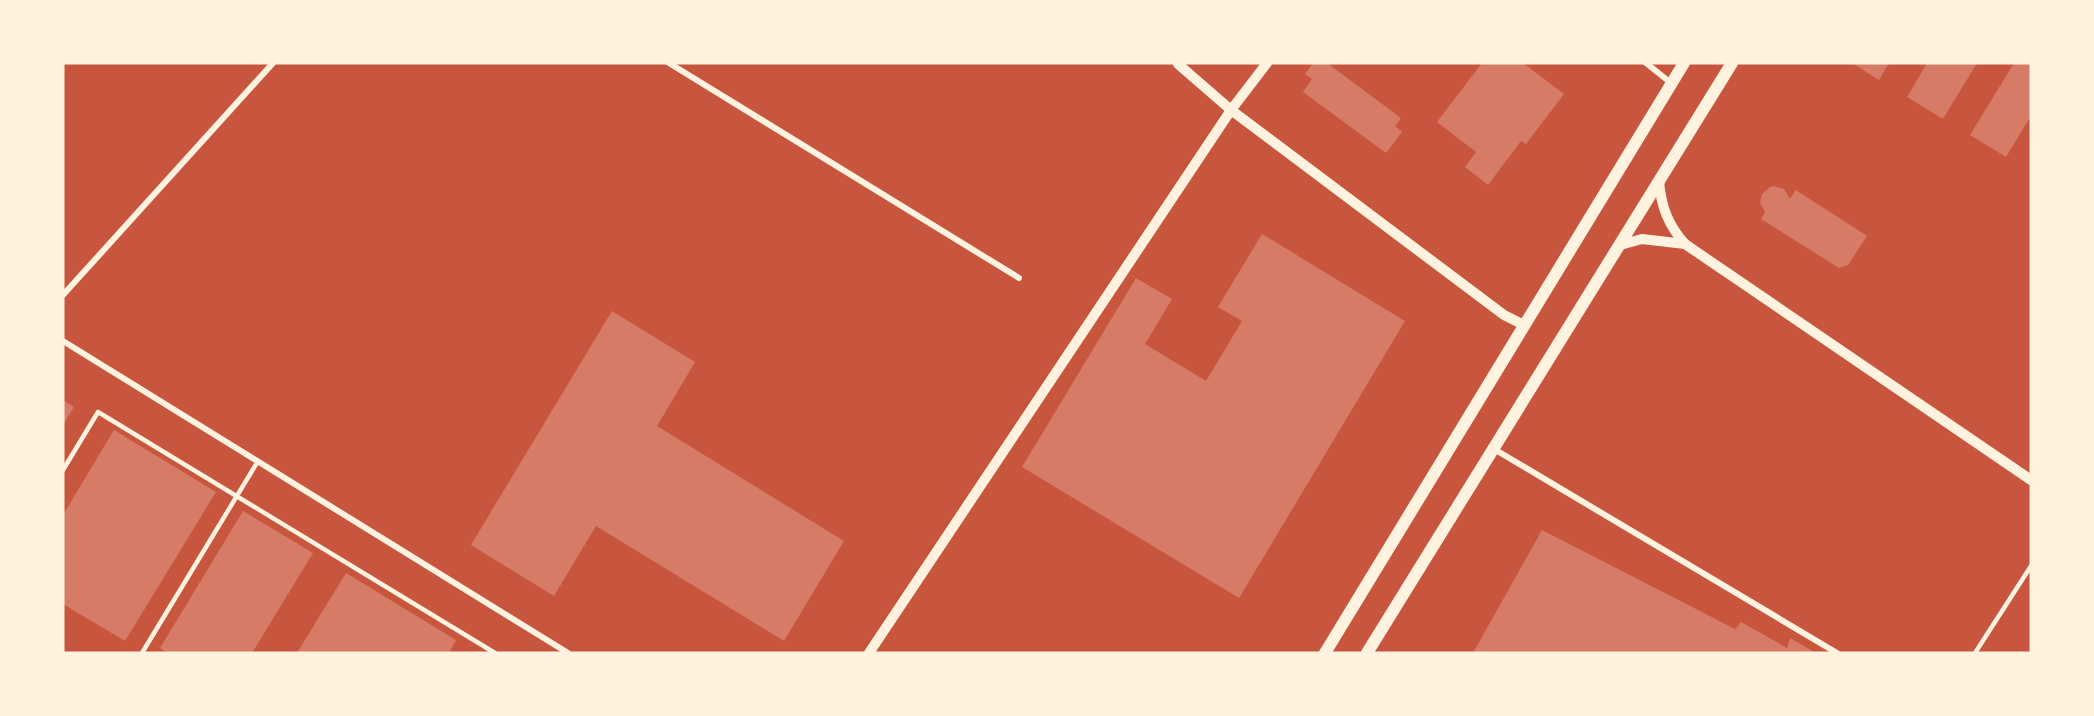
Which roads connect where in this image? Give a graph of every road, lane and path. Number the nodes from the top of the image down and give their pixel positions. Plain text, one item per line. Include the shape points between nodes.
1 (273, 63) edge
2 (669, 63) edge
3 (1267, 63) edge
4 (1647, 63) edge
5 (1684, 63) edge
6 (1732, 63) edge
7 (1178, 64) edge
8 (1671, 83) junction
9 (1231, 110) junction
10 (1659, 181) junction
11 (1685, 244) junction
12 (1620, 245) junction
13 (1019, 278) dead end
14 (63, 295) edge
15 (1524, 325) junction
16 (63, 341) edge
17 (1494, 449) junction
18 (258, 461) junction
19 (63, 470) edge
20 (2031, 480) edge
21 (237, 496) junction
22 (2031, 566) edge
23 (142, 653) edge
24 (495, 653) edge
25 (568, 653) edge
26 (869, 653) edge
27 (1325, 653) edge
28 (1367, 653) edge
29 (1837, 653) edge
30 (1975, 653) edge

1 - 14 street
2 - 13 street
3 - 9 street
4 - 8 street
5 - 8 main road
6 - 10 main road
7 - 9 street
8 - 15 main road
9 - 15 street via 1504,315
9 - 26 street
10 - 11 street via 1662,207
10 - 12 main road
11 - 12 street via 1642,239
11 - 20 street
12 - 17 main road
15 - 27 main road
16 - 18 street
17 - 28 main road
17 - 29 street
18 - 21 lane
18 - 25 street
19 - 21 lane via 98,412
21 - 23 lane
21 - 24 lane
22 - 30 lane

